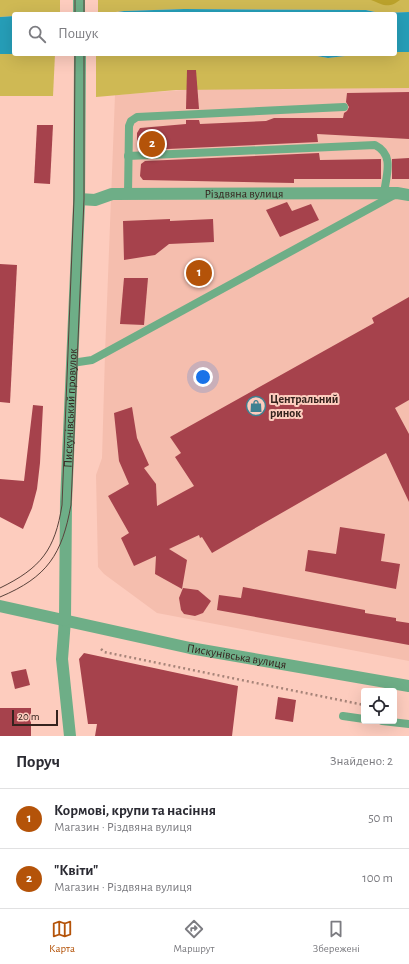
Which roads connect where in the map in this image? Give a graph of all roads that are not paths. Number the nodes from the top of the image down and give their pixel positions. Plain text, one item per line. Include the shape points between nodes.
1 (79, 0) edge
2 (80, 12) edge
3 (80, 56) edge
4 (344, 107) dead end
5 (128, 156) junction
6 (128, 194) junction
7 (384, 194) junction
8 (403, 194) edge
9 (79, 199) junction
10 (72, 363) junction
11 (0, 606) edge
12 (65, 620) junction
13 (409, 686) edge
14 (343, 716) dead end
15 (361, 719) edge
16 (397, 723) edge
17 (409, 724) edge
18 (70, 736) edge

1 - 2 street
3 - 9 street, Пискунівський провулок
4 - 5 lane via 137,117 128,126
5 - 6 lane
5 - 7 lane via 375,145 385,151 388,158
6 - 7 street, Різдвяна вулиця
6 - 9 street, Різдвяна вулиця via 112,194 95,200
7 - 8 street, Різдвяна вулиця
8 - 10 lane via 92,360
9 - 10 street, Пискунівський провулок
10 - 12 street, Пискунівський провулок via 66,502
11 - 12 street, Пискунівська вулиця
12 - 13 street, Пискунівська вулиця via 190,648
12 - 18 street, Пискунівський провулок via 62,659
14 - 15 lane
16 - 17 lane

